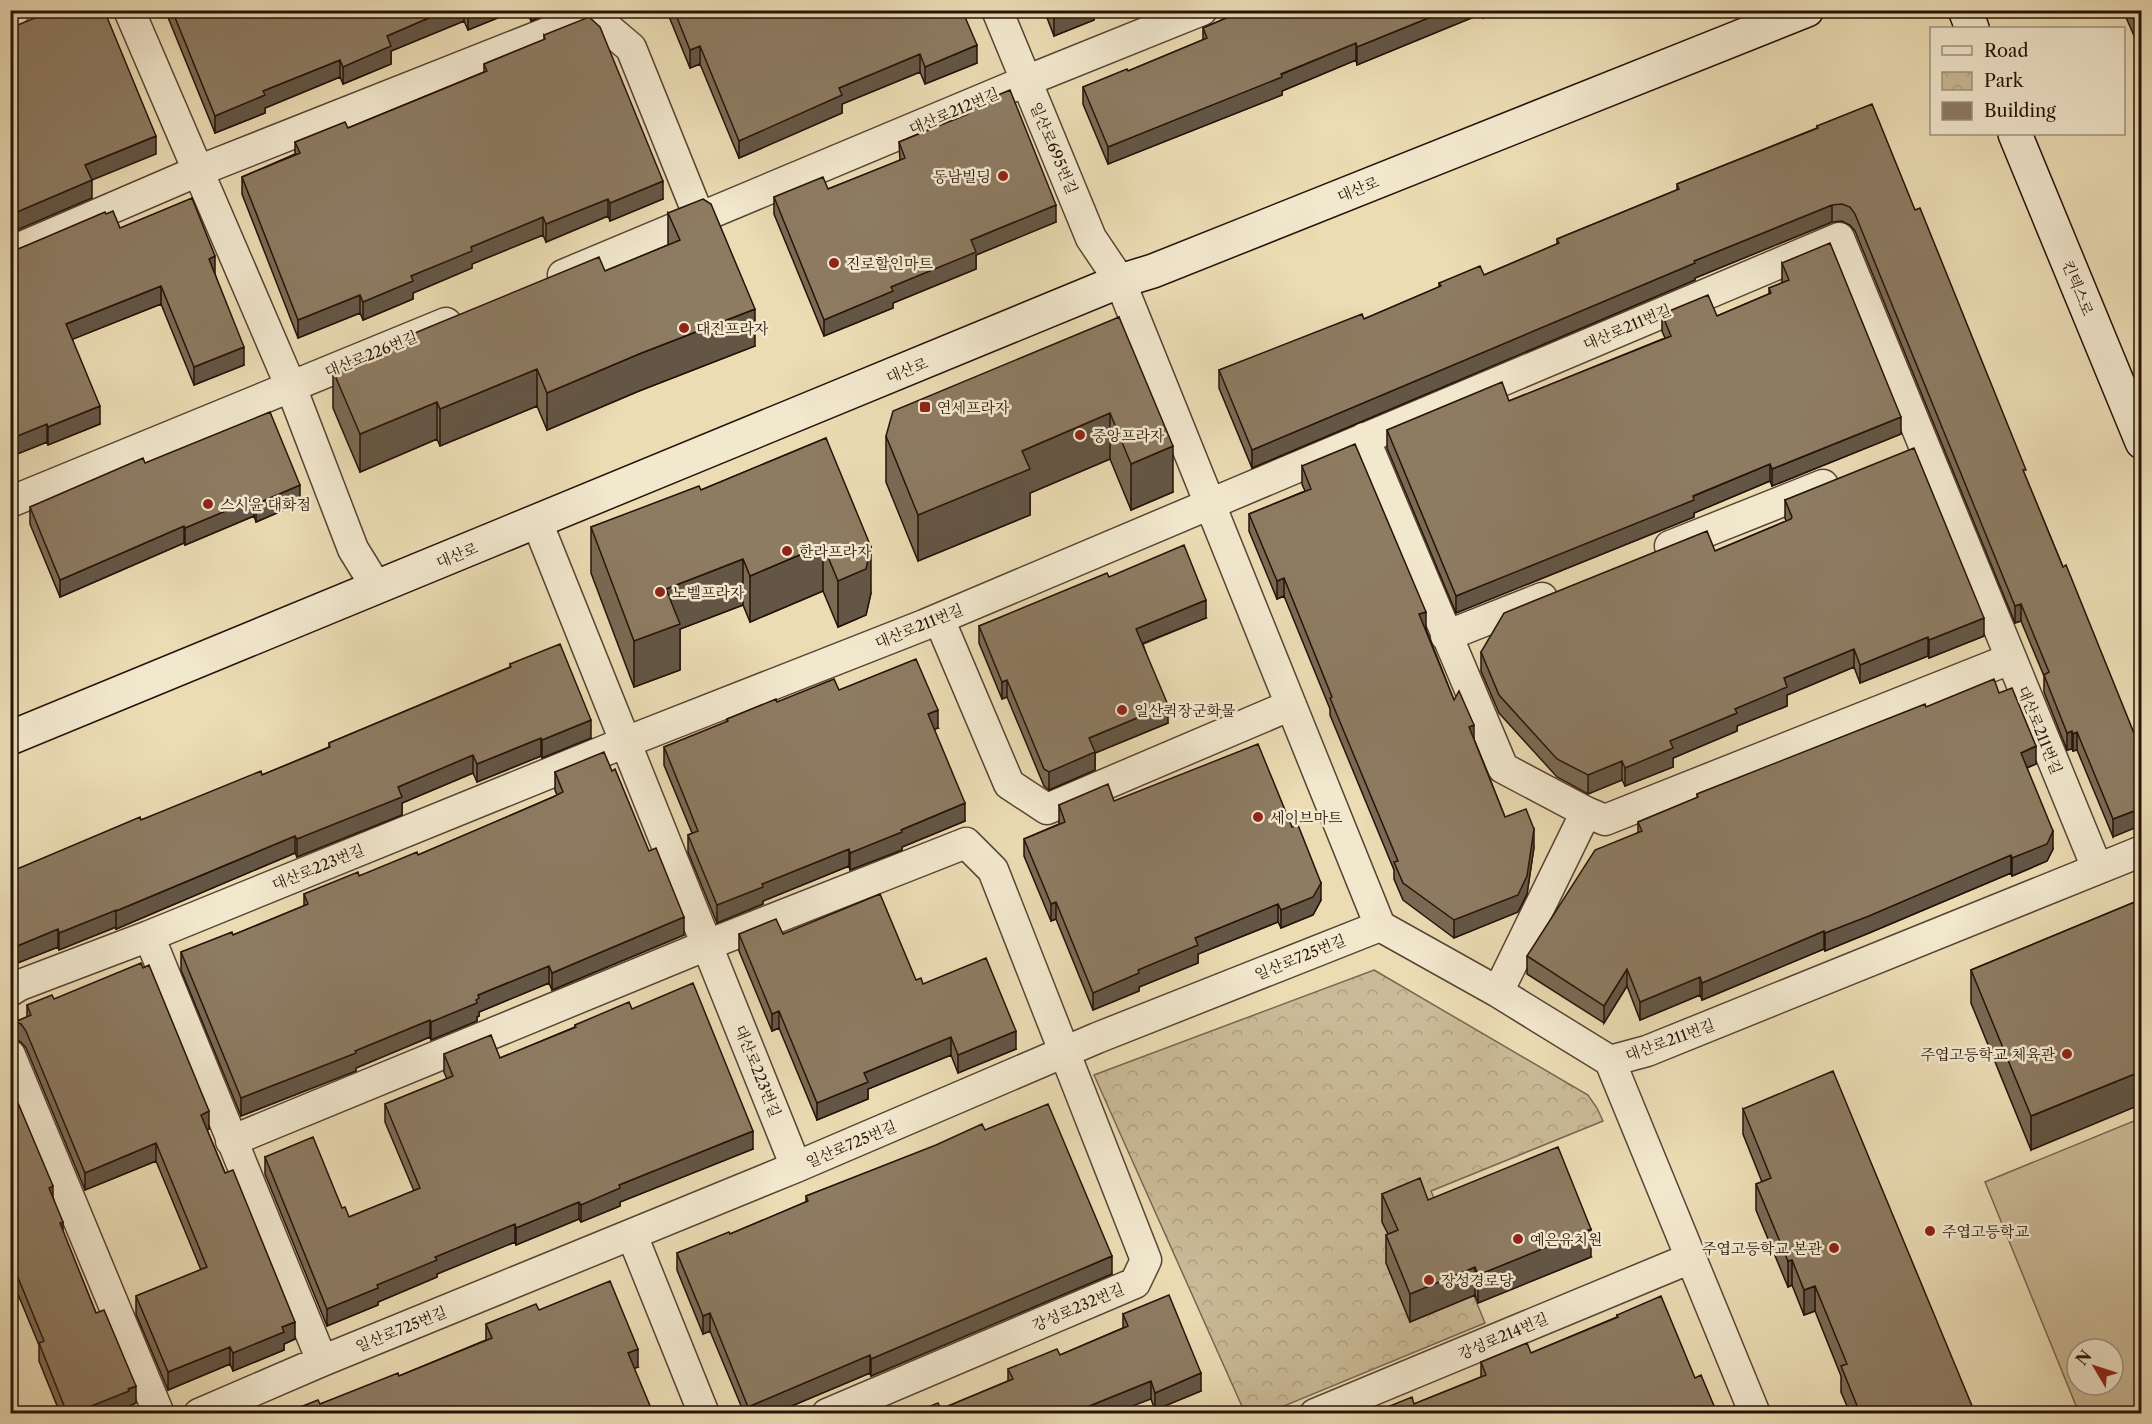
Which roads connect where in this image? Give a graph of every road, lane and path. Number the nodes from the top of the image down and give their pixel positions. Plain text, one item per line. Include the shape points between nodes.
1 (129, 10) edge
2 (997, 10) edge
3 (1807, 10) edge
4 (1965, 10) edge
5 (1195, 12) edge
6 (1972, 27) edge
7 (1026, 81) junction
8 (2015, 135) edge
9 (198, 171) junction
10 (708, 215) junction
11 (10, 252) edge
12 (1120, 281) junction
13 (534, 287) edge
14 (468, 314) edge
15 (291, 387) junction
16 (1364, 438) junction
17 (2142, 442) edge
18 (1845, 476) edge
19 (10, 502) edge
20 (1209, 504) junction
21 (537, 522) junction
22 (1646, 556) edge
23 (1568, 587) edge
24 (377, 588) junction
25 (939, 619) junction
26 (1446, 636) junction
27 (2010, 658) junction
28 (1291, 705) junction
29 (10, 738) edge
30 (626, 742) junction
31 (1586, 812) junction
32 (2142, 851) edge
33 (2097, 868) junction
34 (1380, 926) junction
35 (149, 936) junction
36 (708, 945) junction
37 (10, 991) edge
38 (1498, 992) junction
39 (1065, 1053) junction
40 (10, 1055) edge
41 (1611, 1061) junction
42 (231, 1141) junction
43 (796, 1167) junction
44 (632, 1235) junction
45 (1691, 1258) junction
46 (322, 1361) junction
47 (159, 1413) edge
48 (199, 1413) edge
49 (704, 1413) edge
50 (827, 1413) edge
51 (1315, 1413) edge
52 (1755, 1413) edge

1 - 9 street
2 - 7 street, 일산로695번길
3 - 12 main road, 대산로
4 - 6 main road
5 - 7 street, 대산로212번길
7 - 10 street, 대산로212번길
7 - 12 street, 일산로695번길 via 1091,238
8 - 17 main road, 킨텍스로
9 - 10 street via 592,15 631,48
9 - 11 street
9 - 15 street
10 - 13 street
12 - 20 street
12 - 21 main road, 대산로
14 - 15 street, 대산로226번길
15 - 19 street, 대산로226번길
15 - 24 street via 352,549
16 - 20 street, 대산로211번길
16 - 26 street
16 - 27 street, 대산로211번길 via 1839,238 1912,449
18 - 22 street
20 - 25 street, 대산로211번길
20 - 28 street
21 - 24 main road, 대산로
21 - 30 street, 대산로223번길
23 - 26 street
24 - 29 main road, 대산로
25 - 28 street via 1009,784 1047,809
25 - 30 street, 대산로211번길
26 - 31 street via 1503,768
27 - 31 street via 1605,820
27 - 33 street, 대산로211번길
28 - 34 street
30 - 35 street, 대산로223번길
30 - 36 street, 대산로223번길
31 - 38 street
32 - 33 street, 대산로211번길
33 - 41 street, 대산로211번길 via 1647,1051
34 - 38 street, 대산로211번길
34 - 39 street, 일산로725번길
35 - 37 street, 대산로223번길
35 - 42 street
36 - 39 street, 강성로232번길 via 966,843 993,870
36 - 42 street
36 - 43 street, 대산로223번길
38 - 41 street, 대산로211번길
39 - 43 street, 일산로725번길
39 - 50 street, 강성로232번길 via 1146,1260 1135,1283
40 - 47 street
41 - 45 street
42 - 46 street
43 - 44 street, 일산로725번길
44 - 46 street, 일산로725번길
44 - 49 street
45 - 51 street, 강성로214번길
45 - 52 street
46 - 48 street, 일산로725번길

